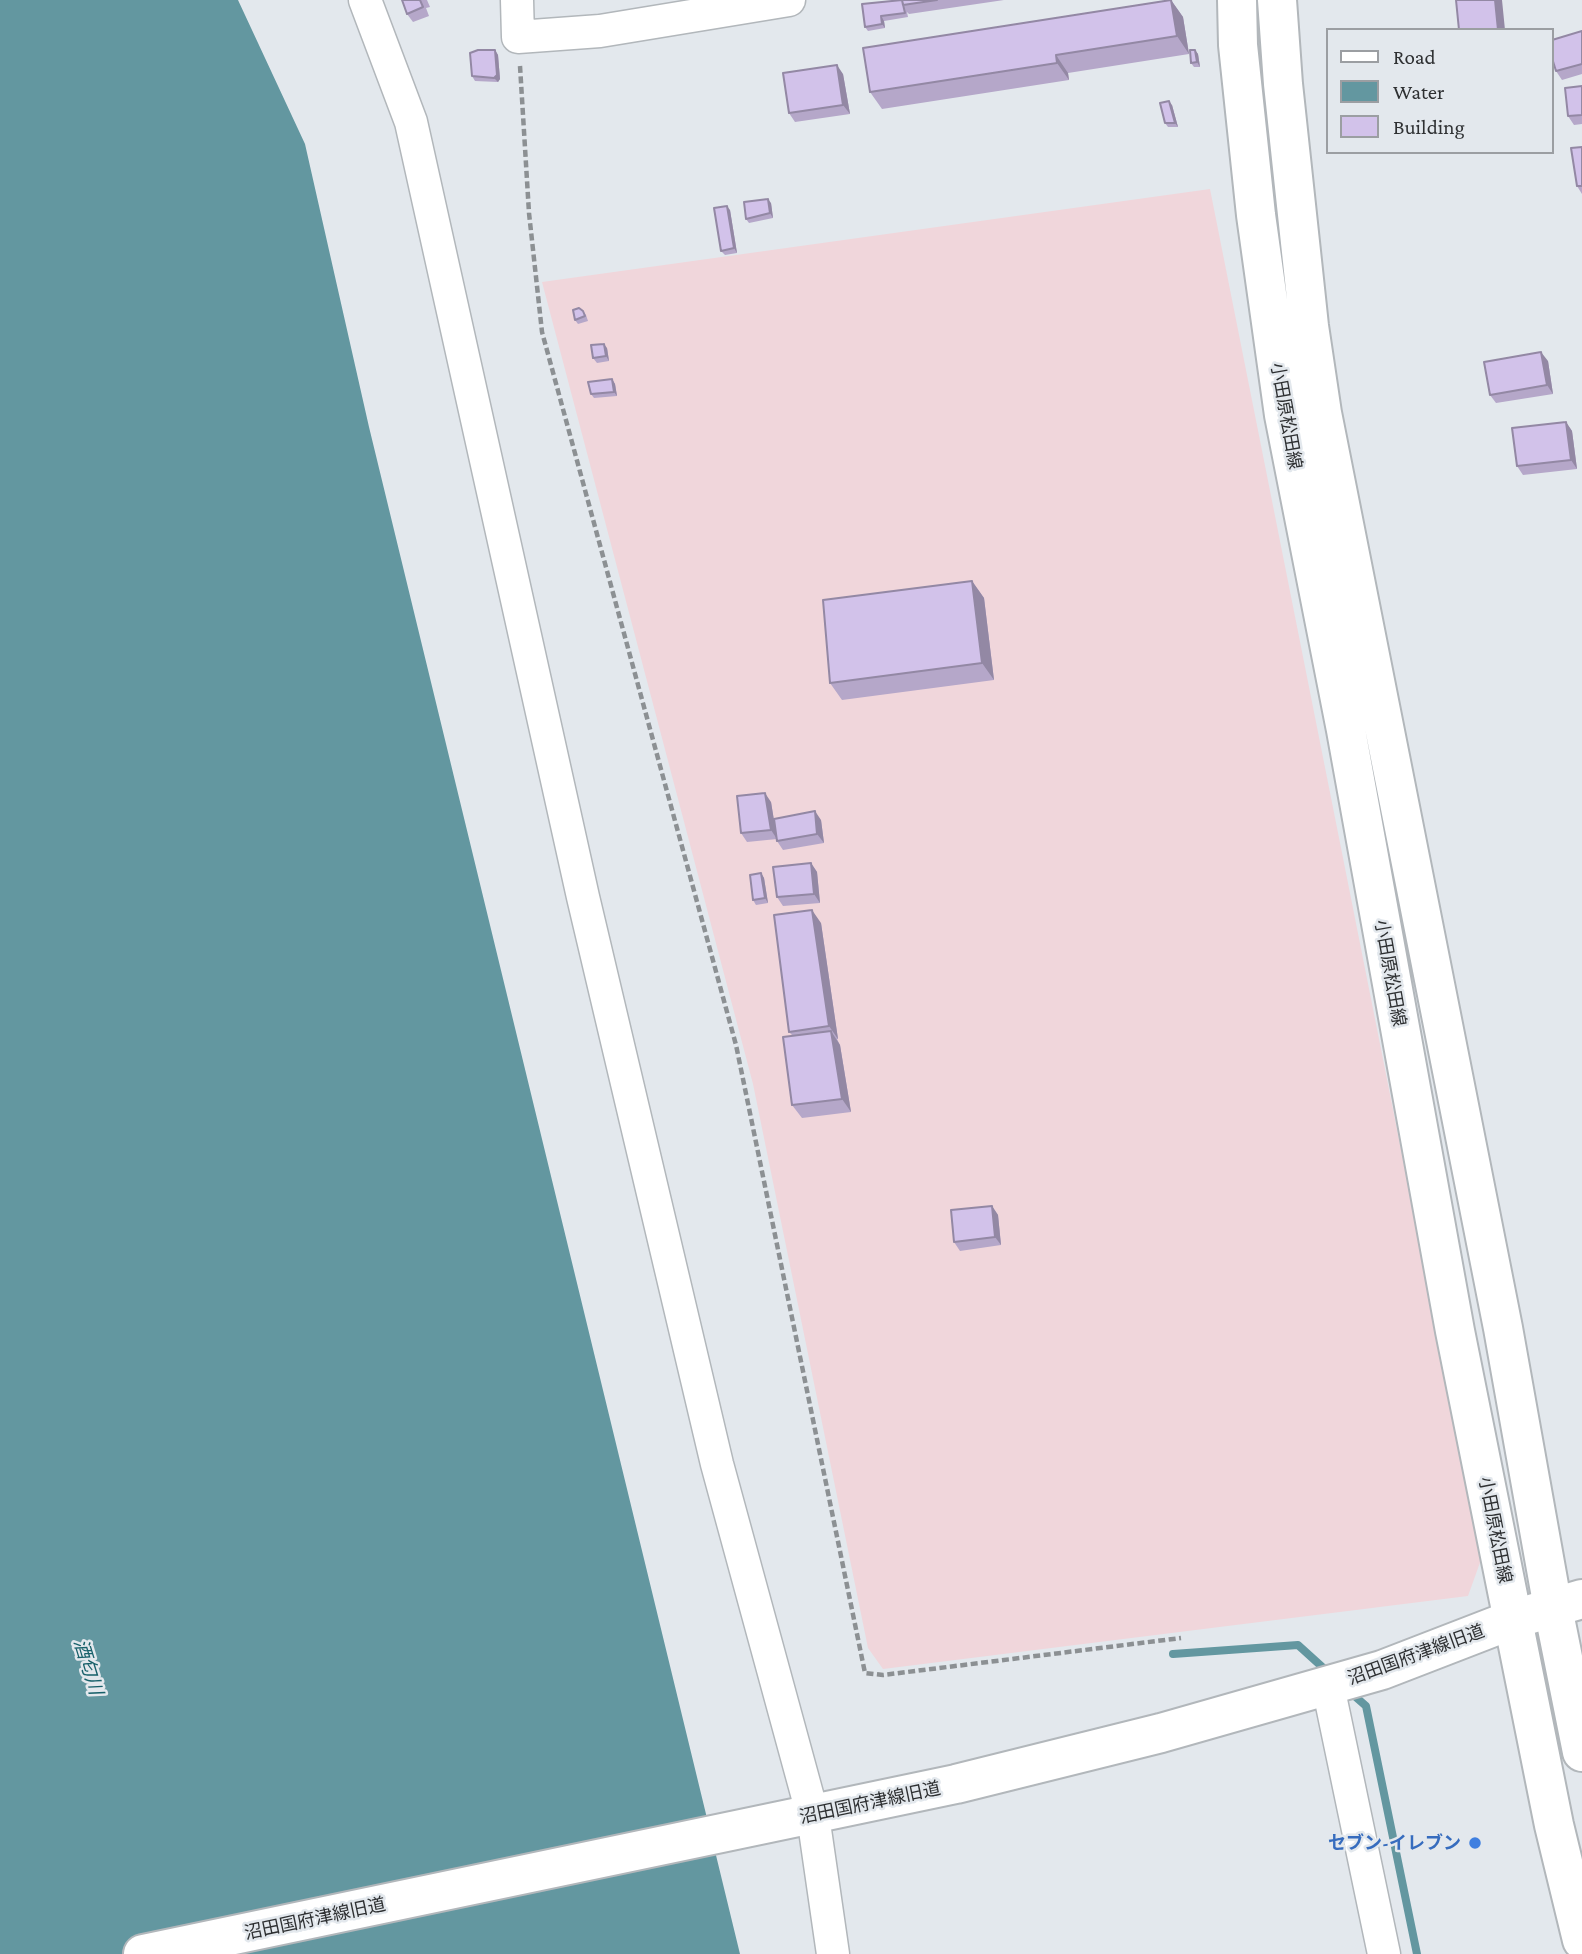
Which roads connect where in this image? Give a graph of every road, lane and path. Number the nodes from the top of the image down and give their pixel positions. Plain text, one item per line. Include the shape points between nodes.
1 (365, 0) edge
2 (517, 0) edge
3 (789, 0) edge
4 (1237, 0) edge
5 (1277, 0) edge
6 (518, 37) junction
7 (1568, 1604) edge
8 (1514, 1619) junction
9 (1181, 1638) dead end
10 (1328, 1686) junction
11 (1582, 1752) edge
12 (813, 1815) junction
13 (1582, 1940) edge
14 (144, 1954) edge
15 (833, 1954) edge
16 (1384, 1954) edge

1 - 12 street via 411,122 580,883 711,1437
2 - 6 street
3 - 6 street via 600,31
4 - 8 main road, 小田原松田線 via 1256,215 1284,415 1455,1331
5 - 7 main road, 小田原松田線 via 1307,313 1322,413 1500,1314
6 - 9 path via 542,332 736,1045 865,1672 883,1675
7 - 8 main road, 沼田国府津線旧道
7 - 11 main road, 小田原松田線
8 - 10 main road, 沼田国府津線旧道
8 - 13 main road, 小田原松田線 via 1554,1825
10 - 12 main road, 沼田国府津線旧道 via 1136,1739
10 - 16 street
12 - 14 main road, 沼田国府津線旧道
12 - 15 street

